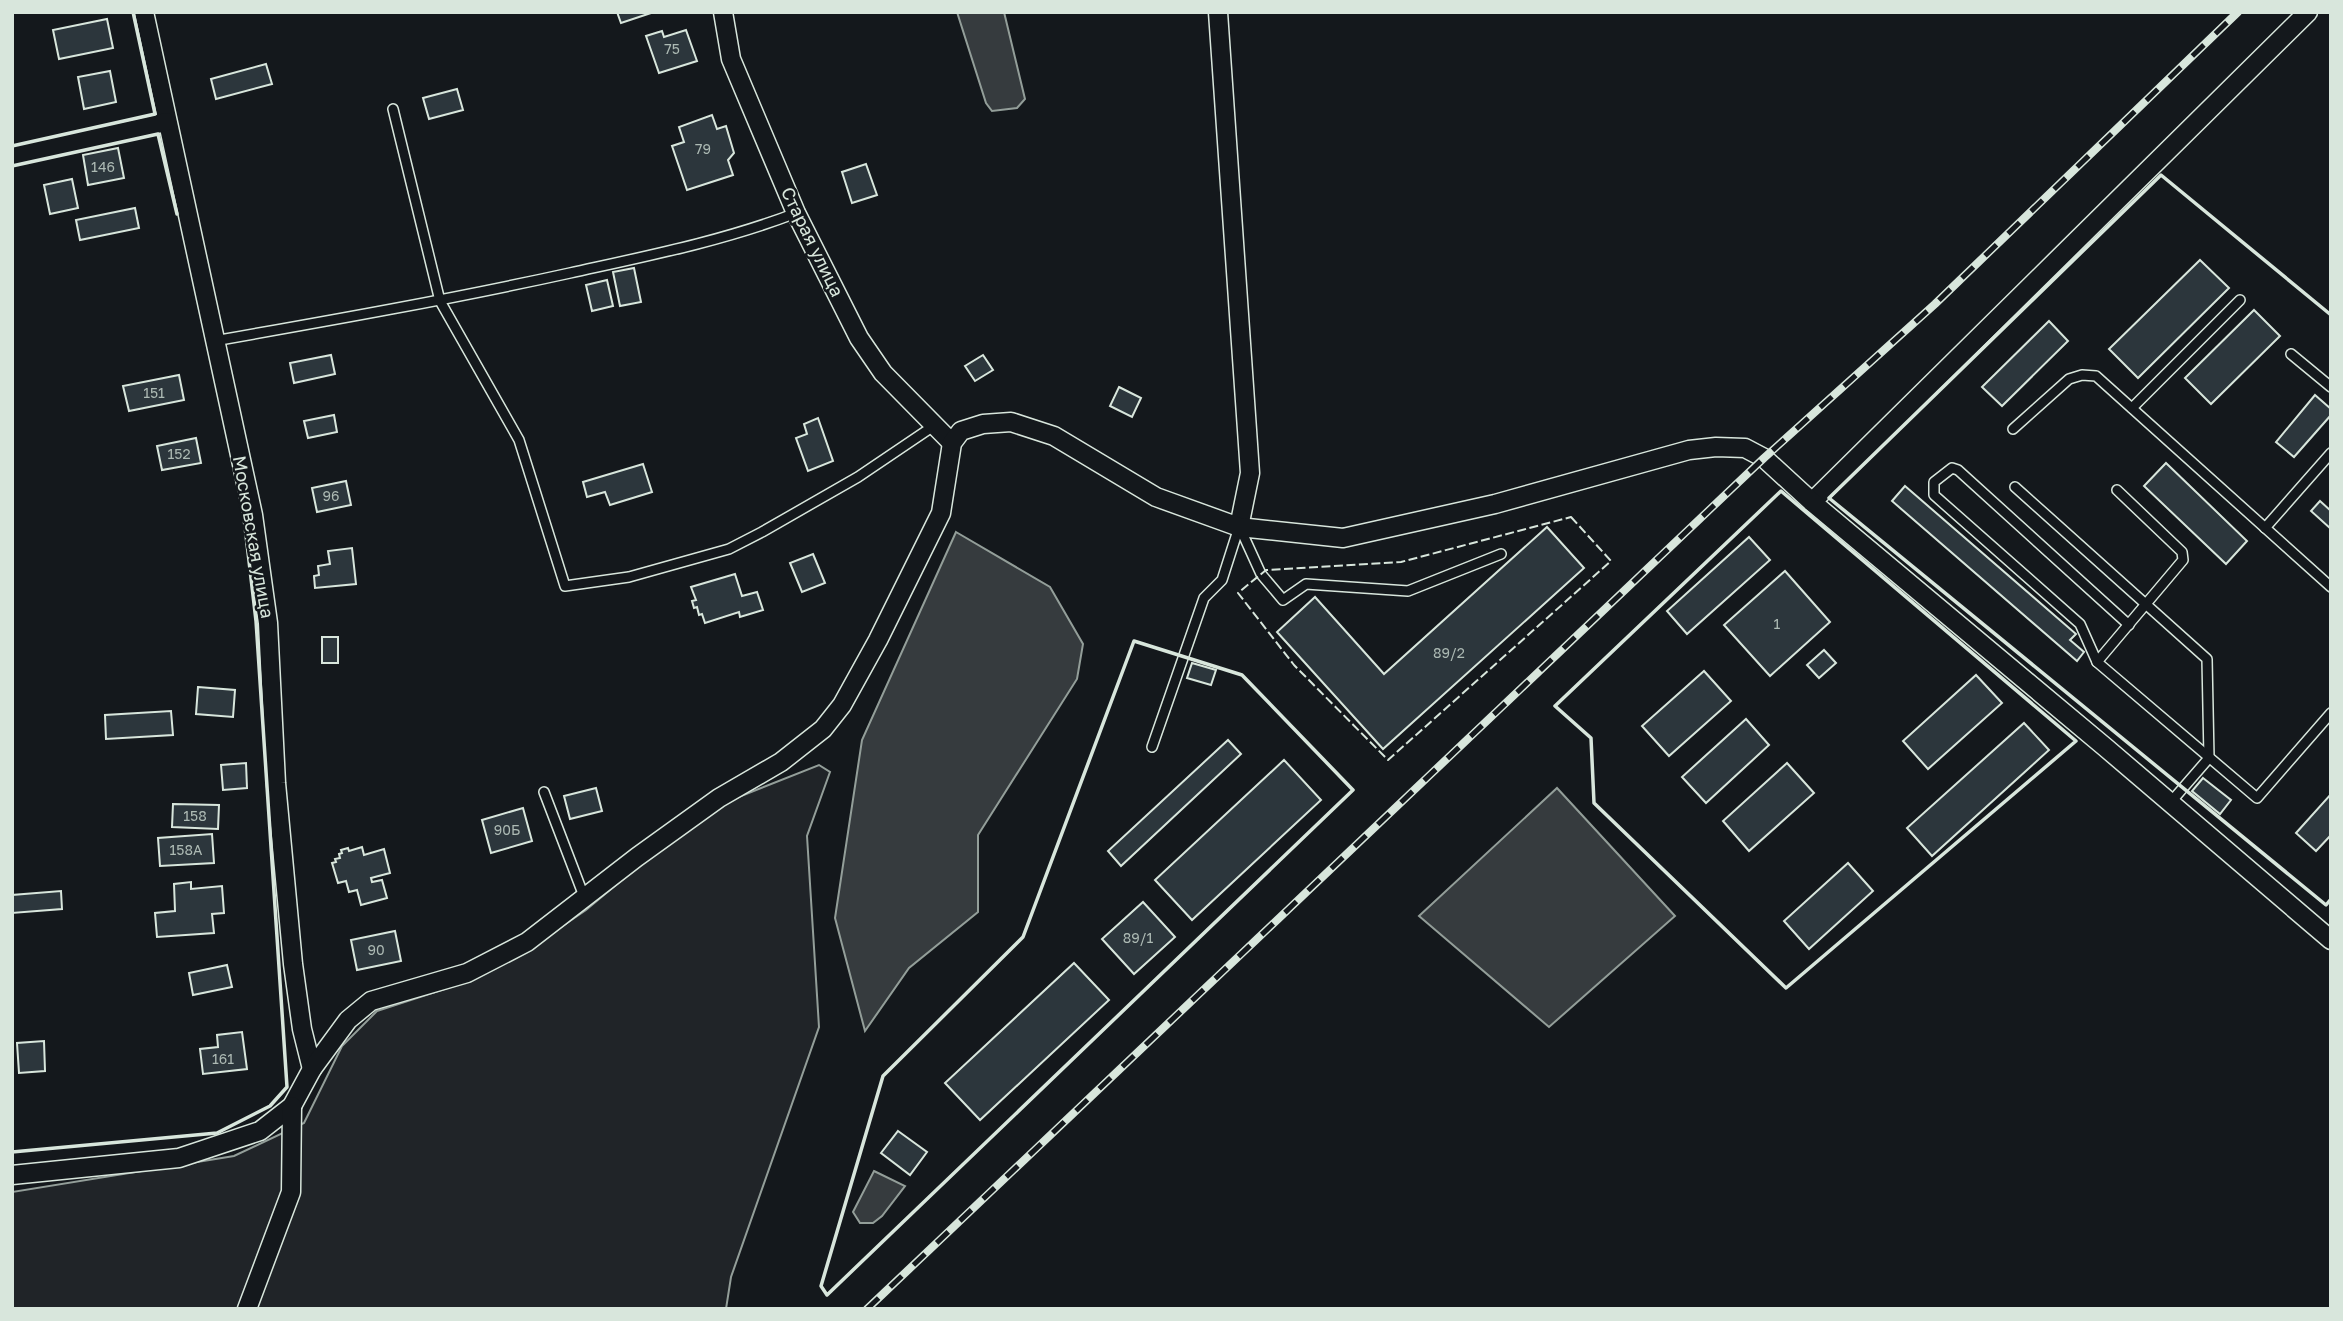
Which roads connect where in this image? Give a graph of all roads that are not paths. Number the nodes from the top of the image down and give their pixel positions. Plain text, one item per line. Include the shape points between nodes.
1 (144, 12) edge
2 (723, 12) edge
3 (1218, 12) edge
4 (2308, 12) edge
5 (393, 109) dead end
6 (166, 122) junction
7 (12, 156) edge
8 (796, 213) junction
9 (2240, 300) dead end
10 (440, 301) junction
11 (214, 341) junction
12 (2291, 354) dead end
13 (2331, 387) edge
14 (2132, 408) junction
15 (935, 425) junction
16 (2013, 429) dead end
17 (952, 443) junction
18 (2331, 453) edge
19 (2014, 487) dead end
20 (2118, 491) dead end
21 (1812, 502) junction
22 (1239, 527) junction
23 (2265, 528) junction
24 (1501, 554) dead end
25 (2331, 587) edge
26 (2146, 606) junction
27 (2129, 625) junction
28 (2097, 662) junction
29 (2331, 713) edge
30 (1152, 747) dead end
31 (2209, 758) junction
32 (544, 792) dead end
33 (2170, 803) junction
34 (585, 899) junction
35 (2331, 940) edge
36 (312, 1069) junction
37 (292, 1106) junction
38 (12, 1175) edge
39 (247, 1309) edge

1 - 6 street, Московская улица
2 - 8 street, Старая улица via 731,59
3 - 22 street via 1250,473
4 - 21 street
5 - 10 lane
6 - 7 street
6 - 11 street, Московская улица
8 - 10 lane via 691,247
8 - 15 street, Старая улица via 859,338 883,373
9 - 14 lane
10 - 11 lane
10 - 15 lane via 519,440 565,586 629,577 729,549 859,477
11 - 36 street, Московская улица via 253,515 268,623 276,783 290,926 302,1029
12 - 13 lane
14 - 16 lane via 2096,376 2082,375 2069,379
14 - 23 lane
15 - 17 street, Старая улица
17 - 22 street via 961,431 1011,422 1054,436 1156,497
17 - 34 street via 941,513 878,640 842,705 823,729 781,762 719,798
18 - 23 lane
19 - 26 lane
20 - 26 lane via 2182,552 2178,568
21 - 22 street via 1764,458 1745,448 1716,447 1343,538
21 - 33 street
22 - 24 lane via 1261,573 1283,600 1306,584 1408,591
22 - 30 lane via 1222,580 1204,598
23 - 25 lane
26 - 27 lane
26 - 31 lane via 2207,659
27 - 28 lane
27 - 28 lane via 1958,470 1952,468 1934,482 1934,495 2080,624
28 - 31 lane
29 - 31 lane via 2257,798
31 - 33 lane
32 - 34 lane
33 - 35 street
34 - 36 street via 527,942 467,973 371,1001 348,1020
36 - 37 street
37 - 38 street via 260,1131 178,1158
37 - 39 street via 291,1192

